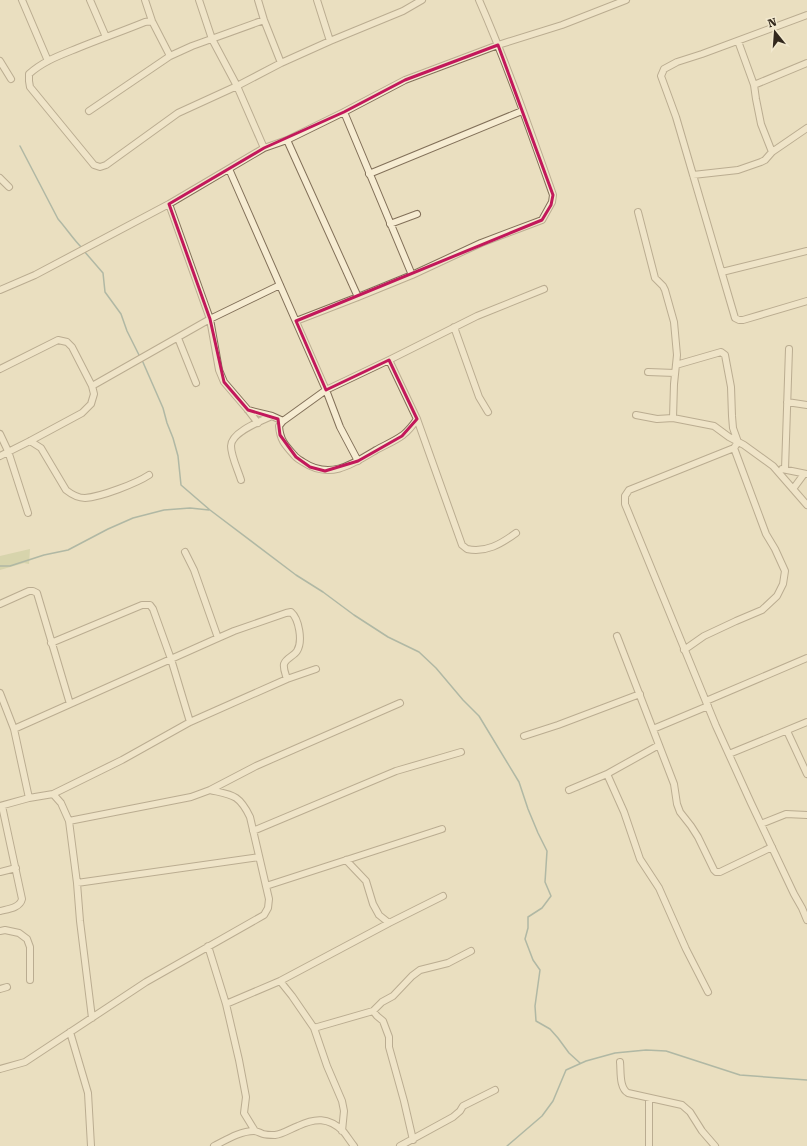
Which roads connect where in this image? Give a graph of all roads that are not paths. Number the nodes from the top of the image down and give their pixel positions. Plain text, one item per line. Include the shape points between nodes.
1 (22, 0) edge
2 (90, 0) edge
3 (145, 0) edge
4 (199, 0) edge
5 (258, 0) edge
6 (317, 0) edge
7 (422, 0) edge
8 (479, 0) edge
9 (626, 0) edge
10 (413, 2) edge
11 (807, 15) edge
12 (264, 20) junction
13 (152, 21) junction
14 (106, 37) junction
15 (212, 39) junction
16 (330, 41) junction
17 (738, 41) junction
18 (498, 45) junction
19 (170, 56) junction
20 (0, 61) edge
21 (48, 61) junction
22 (281, 63) junction
23 (807, 63) edge
24 (11, 79) dead end
25 (754, 85) junction
26 (237, 86) junction
27 (89, 111) dead end
28 (522, 111) junction
29 (344, 112) junction
30 (807, 128) edge
31 (286, 140) junction
32 (264, 148) junction
33 (772, 152) junction
34 (229, 169) junction
35 (369, 174) junction
36 (693, 175) junction
37 (0, 178) edge
38 (10, 187) dead end
39 (169, 204) junction
40 (638, 212) dead end
41 (417, 214) dead end
42 (390, 224) junction
43 (807, 251) edge
44 (722, 272) junction
45 (412, 275) junction
46 (280, 285) junction
47 (544, 289) dead end
48 (0, 290) edge
49 (358, 297) junction
50 (807, 301) edge
51 (210, 319) junction
52 (296, 321) junction
53 (454, 327) junction
54 (178, 338) junction
55 (789, 349) dead end
56 (389, 360) junction
57 (676, 365) junction
58 (0, 369) edge
59 (648, 372) dead end
60 (675, 373) junction
61 (196, 383) dead end
62 (92, 386) junction
63 (326, 390) junction
64 (787, 402) junction
65 (807, 405) edge
66 (248, 410) junction
67 (488, 412) dead end
68 (636, 415) dead end
69 (272, 416) junction
70 (673, 418) junction
71 (417, 420) junction
72 (283, 421) junction
73 (258, 423) junction
74 (0, 434) edge
75 (30, 441) junction
76 (738, 442) junction
77 (734, 448) junction
78 (8, 451) junction
79 (0, 456) edge
80 (358, 461) junction
81 (773, 466) junction
82 (785, 469) junction
83 (806, 474) edge
84 (149, 475) dead end
85 (241, 480) dead end
86 (793, 489) junction
87 (807, 505) edge
88 (28, 514) dead end
89 (516, 533) dead end
90 (185, 552) dead end
91 (0, 604) edge
92 (617, 636) dead end
93 (218, 638) junction
94 (51, 643) junction
95 (684, 650) junction
96 (807, 658) edge
97 (171, 659) junction
98 (316, 669) dead end
99 (287, 679) junction
100 (0, 693) edge
101 (640, 694) junction
102 (400, 703) dead end
103 (70, 704) junction
104 (707, 704) junction
105 (190, 722) junction
106 (807, 722) edge
107 (14, 729) junction
108 (653, 729) junction
109 (787, 731) junction
110 (524, 736) dead end
111 (658, 745) junction
112 (461, 752) dead end
113 (729, 754) junction
114 (608, 774) junction
115 (807, 774) edge
116 (210, 790) junction
117 (569, 790) dead end
118 (53, 794) junction
119 (29, 798) junction
120 (1, 806) edge
121 (807, 815) edge
122 (70, 821) junction
123 (761, 824) junction
124 (442, 829) dead end
125 (253, 831) junction
126 (772, 848) junction
127 (259, 858) junction
128 (346, 860) junction
129 (16, 868) junction
130 (0, 872) edge
131 (77, 883) junction
132 (266, 886) junction
133 (443, 896) dead end
134 (0, 911) edge
135 (807, 920) edge
136 (389, 922) junction
137 (0, 930) edge
138 (208, 946) junction
139 (471, 951) dead end
140 (30, 980) dead end
141 (280, 981) junction
142 (7, 987) dead end
143 (0, 989) edge
144 (708, 992) dead end
145 (226, 1004) junction
146 (373, 1011) junction
147 (92, 1018) junction
148 (314, 1028) junction
149 (70, 1032) junction
150 (620, 1062) dead end
151 (0, 1069) edge
152 (495, 1090) dead end
153 (649, 1098) junction
154 (244, 1113) junction
155 (255, 1131) junction
156 (342, 1131) junction
157 (245, 1132) junction
158 (413, 1140) junction
159 (91, 1146) edge
160 (214, 1146) edge
161 (354, 1146) edge
162 (400, 1146) edge
163 (649, 1146) edge
164 (715, 1146) edge

1 - 21 street
2 - 14 street
3 - 13 street
4 - 15 street
5 - 12 street
6 - 16 street
7 - 10 street
8 - 18 street
9 - 18 street via 562,25
10 - 16 street via 403,11
11 - 17 street
12 - 15 street
12 - 22 street
13 - 14 street
13 - 19 street
14 - 21 street
15 - 19 street
15 - 26 street
16 - 22 street
17 - 25 street
17 - 36 street via 677,62 664,69 661,74
18 - 28 street
18 - 29 street via 405,80
19 - 27 street
20 - 24 street
21 - 26 street via 29,74 30,87 94,166 100,167 178,113
22 - 26 street
23 - 25 street
25 - 33 street via 762,124
26 - 32 street
28 - 35 street
28 - 45 street via 553,195 542,220 481,243
29 - 31 street
29 - 35 street
30 - 33 street
31 - 32 street
31 - 49 street
32 - 34 street
33 - 36 street via 765,160 738,170
34 - 39 street
34 - 46 street
35 - 42 street
36 - 44 street
37 - 38 street
39 - 48 street via 36,275
39 - 51 street
40 - 57 street via 655,278 665,290 674,322
41 - 42 street
42 - 45 street
43 - 44 street
44 - 50 street via 735,318 739,320
45 - 49 street
46 - 51 street
46 - 52 street
47 - 53 street
49 - 52 street
51 - 54 street
51 - 66 street via 219,370 224,382
52 - 63 street
53 - 56 street
53 - 67 street via 479,397
54 - 61 street
54 - 62 street
55 - 64 street
56 - 63 street
56 - 71 street
57 - 60 street
57 - 76 street via 715,353 721,352 725,355 731,387 733,428
58 - 62 street via 58,340 67,342 72,347
59 - 60 street
60 - 70 street
62 - 75 street via 94,394 91,404 82,413
63 - 72 street
63 - 80 street via 340,428
64 - 65 street
64 - 82 street
66 - 69 street
66 - 73 street
68 - 70 street
69 - 72 street
69 - 73 street
70 - 76 street via 714,426
71 - 80 street via 402,436
71 - 89 street via 462,545 466,549 481,550 493,547
72 - 80 street via 279,426 280,435 286,446 310,467 325,471 337,470
73 - 85 street via 238,433 232,440 231,447
74 - 78 street
75 - 78 street
75 - 84 street via 41,448 66,490 78,496 85,498 117,490
76 - 77 street
76 - 81 street
77 - 95 street via 766,534 785,571 783,584 777,596 762,610 704,636
77 - 95 street via 629,490 625,496 625,504
78 - 79 street
78 - 88 street
81 - 82 street
81 - 86 street
82 - 83 street
83 - 86 street
86 - 87 street
90 - 93 street
91 - 94 street via 29,591 37,593
92 - 101 street
93 - 97 street
93 - 99 street via 291,612 300,636 297,651 284,664
94 - 97 street via 142,605 150,605
94 - 103 street
95 - 104 street
96 - 104 street
97 - 103 street
97 - 105 street
98 - 99 street
99 - 105 street
100 - 107 street
101 - 108 street
101 - 110 street
102 - 116 street via 256,766
103 - 107 street
104 - 108 street
104 - 113 street
105 - 118 street via 122,760
106 - 109 street
107 - 119 street
108 - 111 street
109 - 113 street
109 - 115 street
111 - 114 street
111 - 126 street via 674,784 680,812 698,837 716,872
112 - 125 street via 396,771
113 - 123 street
114 - 117 street
114 - 144 street via 640,859 659,888
116 - 122 street via 191,797
116 - 125 street via 232,795 240,801 250,817
118 - 119 street
118 - 122 street
119 - 120 street
120 - 129 street
121 - 123 street via 786,814
122 - 131 street
123 - 126 street
124 - 128 street
125 - 127 street
126 - 135 street
127 - 131 street
127 - 132 street
128 - 132 street
128 - 136 street via 366,882 379,915
129 - 130 street
129 - 134 street via 22,902
131 - 147 street
132 - 138 street via 269,899 264,915
133 - 136 street
136 - 141 street
137 - 140 street via 18,933 28,942
138 - 145 street
138 - 147 street via 146,982
139 - 146 street via 448,963 420,970
141 - 145 street
141 - 148 street
142 - 143 street
145 - 154 street via 246,1097
146 - 148 street
146 - 158 street via 383,1021 389,1037 389,1047
147 - 149 street
148 - 156 street via 342,1100
149 - 151 street via 25,1062
149 - 159 street via 88,1093
150 - 153 street via 624,1091
152 - 158 street via 463,1106 460,1112
153 - 163 street
153 - 164 street via 682,1105
154 - 155 street
154 - 157 street via 247,1123
155 - 156 street via 264,1135 276,1135 306,1122 323,1120
155 - 157 street
156 - 161 street
157 - 160 street
158 - 162 street

